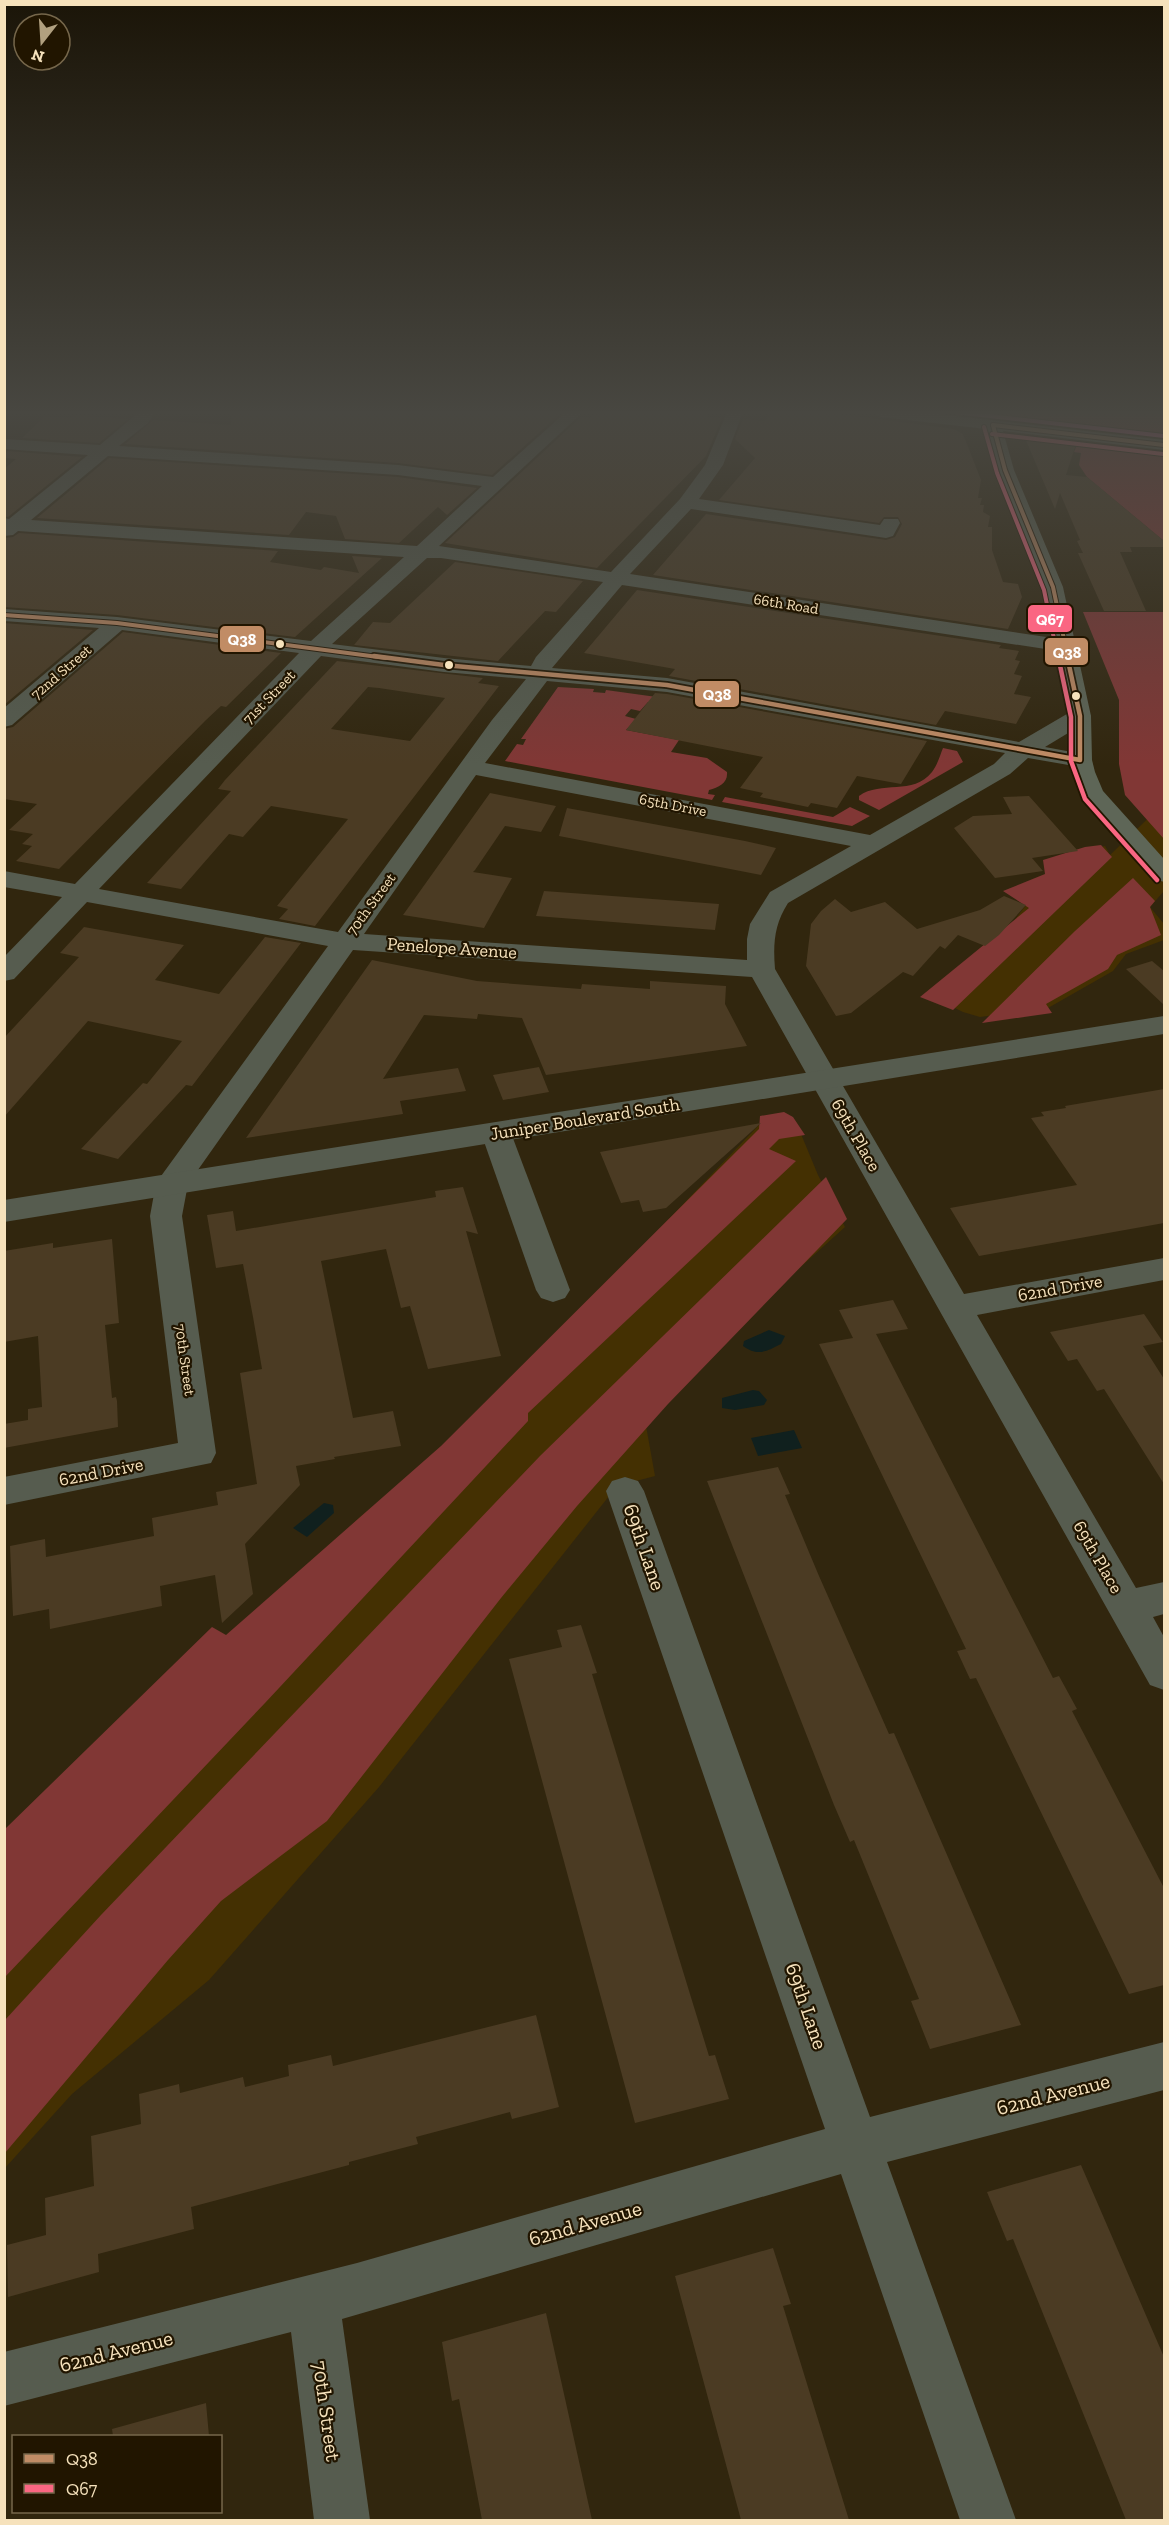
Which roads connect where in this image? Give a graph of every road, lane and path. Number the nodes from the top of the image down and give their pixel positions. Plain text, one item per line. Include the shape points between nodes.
1 (57, 530) edge
2 (446, 530) edge
3 (662, 530) edge
4 (871, 530) edge
5 (887, 530) edge
6 (1030, 530) edge
7 (423, 551) junction
8 (617, 578) junction
9 (4, 615) edge
10 (117, 623) junction
11 (1065, 646) junction
12 (317, 647) junction
13 (540, 673) junction
14 (1080, 716) junction
15 (4, 720) edge
16 (1024, 749) junction
17 (1080, 760) junction
18 (471, 767) junction
19 (874, 843) junction
20 (1164, 874) edge
21 (4, 879) edge
22 (81, 893) junction
23 (344, 941) junction
24 (761, 969) junction
25 (4, 973) edge
26 (1164, 1024) edge
27 (825, 1080) junction
28 (496, 1133) junction
29 (172, 1183) junction
30 (4, 1211) edge
31 (1164, 1269) edge
32 (553, 1290) dead end
33 (955, 1307) junction
34 (198, 1453) joint
35 (4, 1491) edge
36 (625, 1491) dead end
37 (1164, 1598) edge
38 (1126, 1607) junction
39 (1164, 1673) edge
40 (1164, 2066) edge
41 (856, 2145) junction
42 (313, 2301) junction
43 (4, 2379) edge
44 (342, 2520) edge
45 (988, 2520) edge

1 - 7 street, 66th Road
2 - 7 street, 71st Street
3 - 8 street, 70th Street
4 - 5 street
6 - 11 main road via 1053,587
7 - 8 street, 66th Road
7 - 12 street, 71st Street
8 - 11 street, 66th Road
8 - 13 street, 70th Street via 544,662
9 - 10 street
10 - 12 street
10 - 15 street, 72nd Street
11 - 14 main road
12 - 13 street via 444,665
12 - 22 street, 71st Street
13 - 16 street via 709,691
13 - 18 street, 70th Street
14 - 16 street, 69th Place
14 - 17 main road
16 - 17 street
16 - 19 street, 69th Place via 1002,769
17 - 20 main road via 1092,793
18 - 19 street, 65th Drive
18 - 23 street, 70th Street
19 - 24 street, 69th Place via 779,898 763,921 759,944
21 - 22 street, Penelope Avenue
22 - 23 street, Penelope Avenue
22 - 25 street, 71st Street
23 - 24 street, Penelope Avenue
23 - 29 street, 70th Street
24 - 27 street, 69th Place
26 - 27 street, Juniper Boulevard South
27 - 28 street, Juniper Boulevard South
27 - 33 street, 69th Place
28 - 29 street, Juniper Boulevard South
28 - 32 street
29 - 30 street, Juniper Boulevard South
29 - 34 street, 70th Street via 166,1216
31 - 33 street, 62nd Drive
33 - 38 street, 69th Place
34 - 35 street, 62nd Drive
36 - 41 street, 69th Lane
37 - 38 street
38 - 39 street, 69th Place
40 - 41 street, 62nd Avenue
41 - 42 street, 62nd Avenue
41 - 45 street, 69th Lane
42 - 43 street, 62nd Avenue
42 - 44 street, 70th Street

